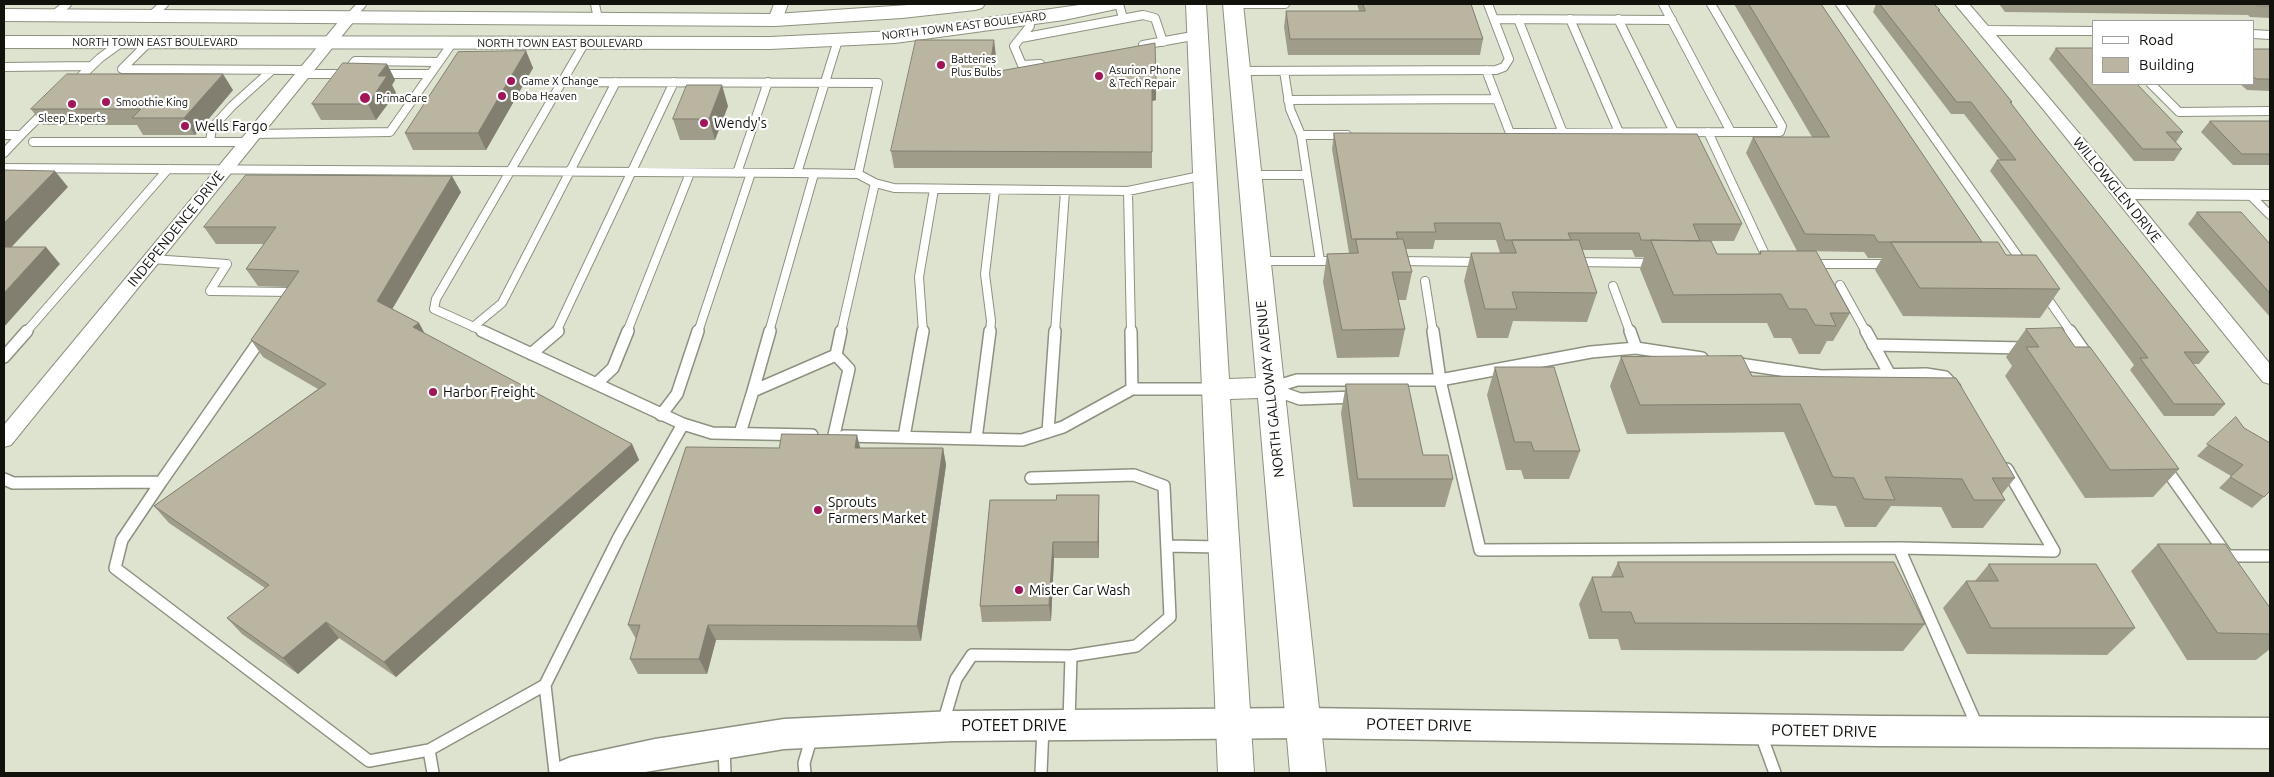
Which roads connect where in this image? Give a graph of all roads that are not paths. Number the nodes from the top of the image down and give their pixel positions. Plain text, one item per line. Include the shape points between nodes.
1 (974, 4) edge
2 (1119, 4) edge
3 (1196, 4) edge
4 (1233, 4) edge
5 (1285, 4) edge
6 (1488, 4) edge
7 (1664, 4) edge
8 (1711, 4) edge
9 (1840, 4) edge
10 (1962, 4) edge
11 (933, 7) edge
12 (904, 8) edge
13 (61, 10) edge
14 (158, 10) edge
15 (355, 11) edge
16 (1118, 11) edge
17 (597, 12) edge
18 (778, 12) edge
19 (4, 15) edge
20 (1029, 18) junction
21 (1494, 19) junction
22 (1518, 19) junction
23 (1570, 19) junction
24 (1618, 19) junction
25 (1672, 20) junction
26 (1983, 30) junction
27 (938, 31) junction
28 (2092, 31) edge
29 (2254, 34) edge
30 (1198, 35) junction
31 (2270, 35) edge
32 (1021, 38) junction
33 (838, 40) junction
34 (330, 41) junction
35 (4, 42) edge
36 (122, 42) junction
37 (148, 42) junction
38 (453, 42) junction
39 (1163, 42) junction
40 (584, 44) junction
41 (1134, 47) edge
42 (439, 62) junction
43 (1048, 63) edge
44 (4, 66) edge
45 (91, 66) junction
46 (272, 70) junction
47 (1284, 70) junction
48 (1486, 70) junction
49 (1239, 71) junction
50 (304, 72) junction
51 (345, 74) junction
52 (356, 74) edge
53 (368, 74) edge
54 (430, 74) junction
55 (562, 82) junction
56 (616, 82) junction
57 (674, 82) junction
58 (768, 82) junction
59 (825, 82) junction
60 (2152, 85) edge
61 (70, 87) edge
62 (1497, 99) junction
63 (1288, 100) junction
64 (56, 101) edge
65 (2270, 111) edge
66 (1619, 132) junction
67 (1674, 132) junction
68 (1708, 132) junction
69 (1730, 132) junction
70 (1510, 133) junction
71 (1563, 133) junction
72 (1500, 134) edge
73 (4, 135) edge
74 (21, 135) junction
75 (1301, 135) junction
76 (1360, 135) edge
77 (250, 138) junction
78 (33, 142) dead end
79 (210, 142) junction
80 (4, 153) edge
81 (4, 168) edge
82 (168, 169) junction
83 (225, 170) junction
84 (509, 173) junction
85 (570, 173) junction
86 (632, 173) junction
87 (690, 173) junction
88 (737, 173) junction
89 (751, 173) junction
90 (797, 173) junction
91 (814, 174) junction
92 (858, 174) junction
93 (1227, 175) junction
94 (1306, 175) junction
95 (875, 183) junction
96 (934, 189) junction
97 (995, 190) junction
98 (1065, 191) junction
99 (1128, 191) junction
100 (2120, 194) junction
101 (2250, 195) junction
102 (2270, 195) edge
103 (2270, 215) edge
104 (151, 259) junction
105 (1258, 261) junction
106 (1320, 261) junction
107 (1347, 261) edge
108 (1384, 261) edge
109 (1490, 262) edge
110 (1559, 262) edge
111 (1666, 263) edge
112 (1770, 264) edge
113 (1805, 264) edge
114 (1898, 264) edge
115 (1426, 281) dead end
116 (1840, 285) dead end
117 (1613, 286) dead end
118 (282, 308) edge
119 (473, 327) junction
120 (265, 332) edge
121 (1873, 345) junction
122 (1636, 348) junction
123 (2031, 348) edge
124 (531, 354) junction
125 (836, 355) junction
126 (4, 357) edge
127 (2095, 367) edge
128 (1890, 375) junction
129 (2270, 377) edge
130 (1414, 380) junction
131 (1440, 380) junction
132 (596, 384) junction
133 (1270, 388) junction
134 (1132, 389) junction
135 (1216, 389) junction
136 (1388, 390) edge
137 (753, 391) junction
138 (1962, 395) edge
139 (1371, 396) edge
140 (661, 415) junction
141 (683, 424) junction
142 (1048, 432) junction
143 (740, 433) junction
144 (834, 435) junction
145 (904, 437) junction
146 (976, 438) junction
147 (4, 439) edge
148 (2158, 458) edge
149 (2002, 460) edge
150 (1030, 478) dead end
151 (4, 479) edge
152 (161, 482) junction
153 (1167, 546) junction
154 (1225, 547) junction
155 (1899, 548) junction
156 (2270, 556) edge
157 (1071, 656) junction
158 (545, 685) junction
159 (1303, 723) junction
160 (1234, 724) junction
161 (1056, 725) junction
162 (942, 726) junction
163 (1760, 730) junction
164 (1979, 731) junction
165 (813, 732) junction
166 (2270, 733) edge
167 (429, 750) junction
168 (724, 758) edge
169 (433, 773) edge
170 (556, 773) edge
171 (571, 773) edge
172 (805, 773) edge
173 (1041, 773) edge
174 (1236, 773) edge
175 (1308, 773) edge
176 (1775, 773) edge

1 - 11 main road, NORTH TOWN EAST BOULEVARD
2 - 16 lane
3 - 30 main road, NORTH GALLOWAY AVENUE
4 - 5 lane
4 - 49 main road, NORTH GALLOWAY AVENUE
6 - 21 lane
7 - 25 lane
8 - 69 lane via 1782,126 1780,132
9 - 127 lane
10 - 26 street, WILLOWGLEN DRIVE
11 - 12 main road, NORTH TOWN EAST BOULEVARD
11 - 27 main road
12 - 18 main road, NORTH TOWN EAST BOULEVARD
13 - 14 main road, NORTH TOWN EAST BOULEVARD
13 - 19 main road, NORTH TOWN EAST BOULEVARD
14 - 15 main road, NORTH TOWN EAST BOULEVARD
14 - 36 main road
15 - 17 main road, NORTH TOWN EAST BOULEVARD
15 - 34 street, INDEPENDENCE DRIVE
16 - 20 main road, NORTH TOWN EAST BOULEVARD
16 - 32 lane
16 - 39 lane via 1155,18
17 - 18 main road, NORTH TOWN EAST BOULEVARD
17 - 40 main road
20 - 27 main road, NORTH TOWN EAST BOULEVARD
20 - 32 lane via 1030,26
21 - 22 lane
21 - 48 lane via 1508,58 1504,67
22 - 23 lane
22 - 71 lane
23 - 24 lane
23 - 66 lane
24 - 25 lane
24 - 67 lane
25 - 69 lane
26 - 28 street
26 - 100 street, WILLOWGLEN DRIVE
27 - 33 main road, NORTH TOWN EAST BOULEVARD
29 - 31 street
30 - 39 lane
30 - 93 main road, NORTH GALLOWAY AVENUE
32 - 43 lane via 1014,46 1022,65
33 - 40 main road, NORTH TOWN EAST BOULEVARD
33 - 59 lane
34 - 37 main road, NORTH TOWN EAST BOULEVARD
34 - 38 main road, NORTH TOWN EAST BOULEVARD
34 - 50 street, INDEPENDENCE DRIVE
35 - 36 main road, NORTH TOWN EAST BOULEVARD
36 - 37 main road, NORTH TOWN EAST BOULEVARD
36 - 45 lane
37 - 46 lane via 122,69
38 - 40 main road, NORTH TOWN EAST BOULEVARD
38 - 42 lane
39 - 41 lane
40 - 55 lane
42 - 51 lane via 355,61
42 - 54 lane
44 - 45 lane
45 - 61 lane
46 - 50 lane
46 - 79 lane via 212,128
47 - 48 lane
47 - 49 lane
47 - 63 lane
48 - 62 lane
49 - 93 main road, NORTH GALLOWAY AVENUE
50 - 51 lane
50 - 77 street, INDEPENDENCE DRIVE
51 - 52 lane
53 - 54 lane
54 - 77 lane via 390,132
55 - 56 lane
55 - 84 lane
56 - 57 lane
56 - 85 lane
57 - 58 lane
57 - 86 lane
58 - 59 lane
58 - 88 lane
59 - 90 lane
59 - 92 lane via 878,83
60 - 65 lane via 2179,112
62 - 63 lane
62 - 70 lane
63 - 75 lane
64 - 74 lane
66 - 67 lane
66 - 71 lane
67 - 68 lane
68 - 69 lane
68 - 112 lane
70 - 71 lane
70 - 72 lane
73 - 74 lane
74 - 80 lane
75 - 76 lane
75 - 94 lane
77 - 79 lane
77 - 83 street, INDEPENDENCE DRIVE
78 - 79 lane
81 - 82 lane
82 - 83 lane
82 - 126 lane
83 - 84 lane
83 - 104 street, INDEPENDENCE DRIVE
84 - 85 lane
84 - 119 lane via 436,299 434,309
85 - 86 lane
85 - 119 lane via 502,303
86 - 87 lane
86 - 124 lane via 560,330
87 - 88 lane
87 - 132 lane via 612,368
88 - 89 lane
89 - 90 lane
89 - 140 lane via 677,394
90 - 91 lane
91 - 92 lane
91 - 137 lane
92 - 95 lane
93 - 94 lane
93 - 99 lane
93 - 105 main road, NORTH GALLOWAY AVENUE
93 - 135 main road, NORTH GALLOWAY AVENUE
94 - 106 lane
95 - 96 lane via 894,188
95 - 125 lane
96 - 97 lane
96 - 145 lane via 919,277 923,338
97 - 98 lane
97 - 146 lane via 985,274 991,321
98 - 99 lane
98 - 142 lane
99 - 134 lane
100 - 101 street
100 - 129 street, WILLOWGLEN DRIVE
101 - 102 street
101 - 103 lane
104 - 118 lane via 227,264 210,291 293,292
104 - 147 street, INDEPENDENCE DRIVE
105 - 106 lane
105 - 133 main road, NORTH GALLOWAY AVENUE
106 - 107 lane
108 - 109 lane
110 - 111 lane
113 - 114 lane
115 - 131 lane
116 - 121 lane
117 - 122 lane
119 - 124 lane
120 - 152 lane
121 - 123 lane
121 - 128 lane
122 - 128 lane via 1821,376
122 - 131 lane via 1591,352
124 - 132 lane
125 - 137 lane
125 - 144 lane via 849,369
128 - 138 lane via 1926,374 1946,378
130 - 131 lane
130 - 133 lane via 1297,380
130 - 136 lane
131 - 155 lane via 1480,550
132 - 140 lane
133 - 135 main road
133 - 139 lane via 1300,399
133 - 159 main road, NORTH GALLOWAY AVENUE
134 - 135 lane
134 - 142 lane
135 - 154 main road, NORTH GALLOWAY AVENUE
137 - 143 lane
140 - 141 lane
141 - 143 lane via 712,433
141 - 158 lane via 618,537
142 - 146 lane via 1022,440
143 - 144 lane
144 - 145 lane
145 - 146 lane
148 - 156 lane via 2230,560
149 - 155 lane via 2054,551
150 - 153 lane via 1134,475 1164,486
151 - 152 lane via 13,483
152 - 167 lane via 122,540 115,568 369,761
153 - 154 lane
153 - 157 lane via 1170,617 1136,646
154 - 160 main road, NORTH GALLOWAY AVENUE
155 - 164 lane
157 - 161 lane
157 - 162 lane via 972,655 956,679
158 - 167 lane
158 - 170 lane
159 - 160 street, POTEET DRIVE
159 - 163 street, POTEET DRIVE
159 - 175 main road, NORTH GALLOWAY AVENUE
160 - 161 street, POTEET DRIVE
160 - 174 main road, NORTH GALLOWAY AVENUE
161 - 162 street, POTEET DRIVE
161 - 173 lane
162 - 165 street, POTEET DRIVE
163 - 164 street, POTEET DRIVE
163 - 176 lane
164 - 166 street, POTEET DRIVE
165 - 168 street, POTEET DRIVE via 784,734
165 - 172 lane via 804,763
167 - 169 lane
168 - 171 street, POTEET DRIVE via 654,754

